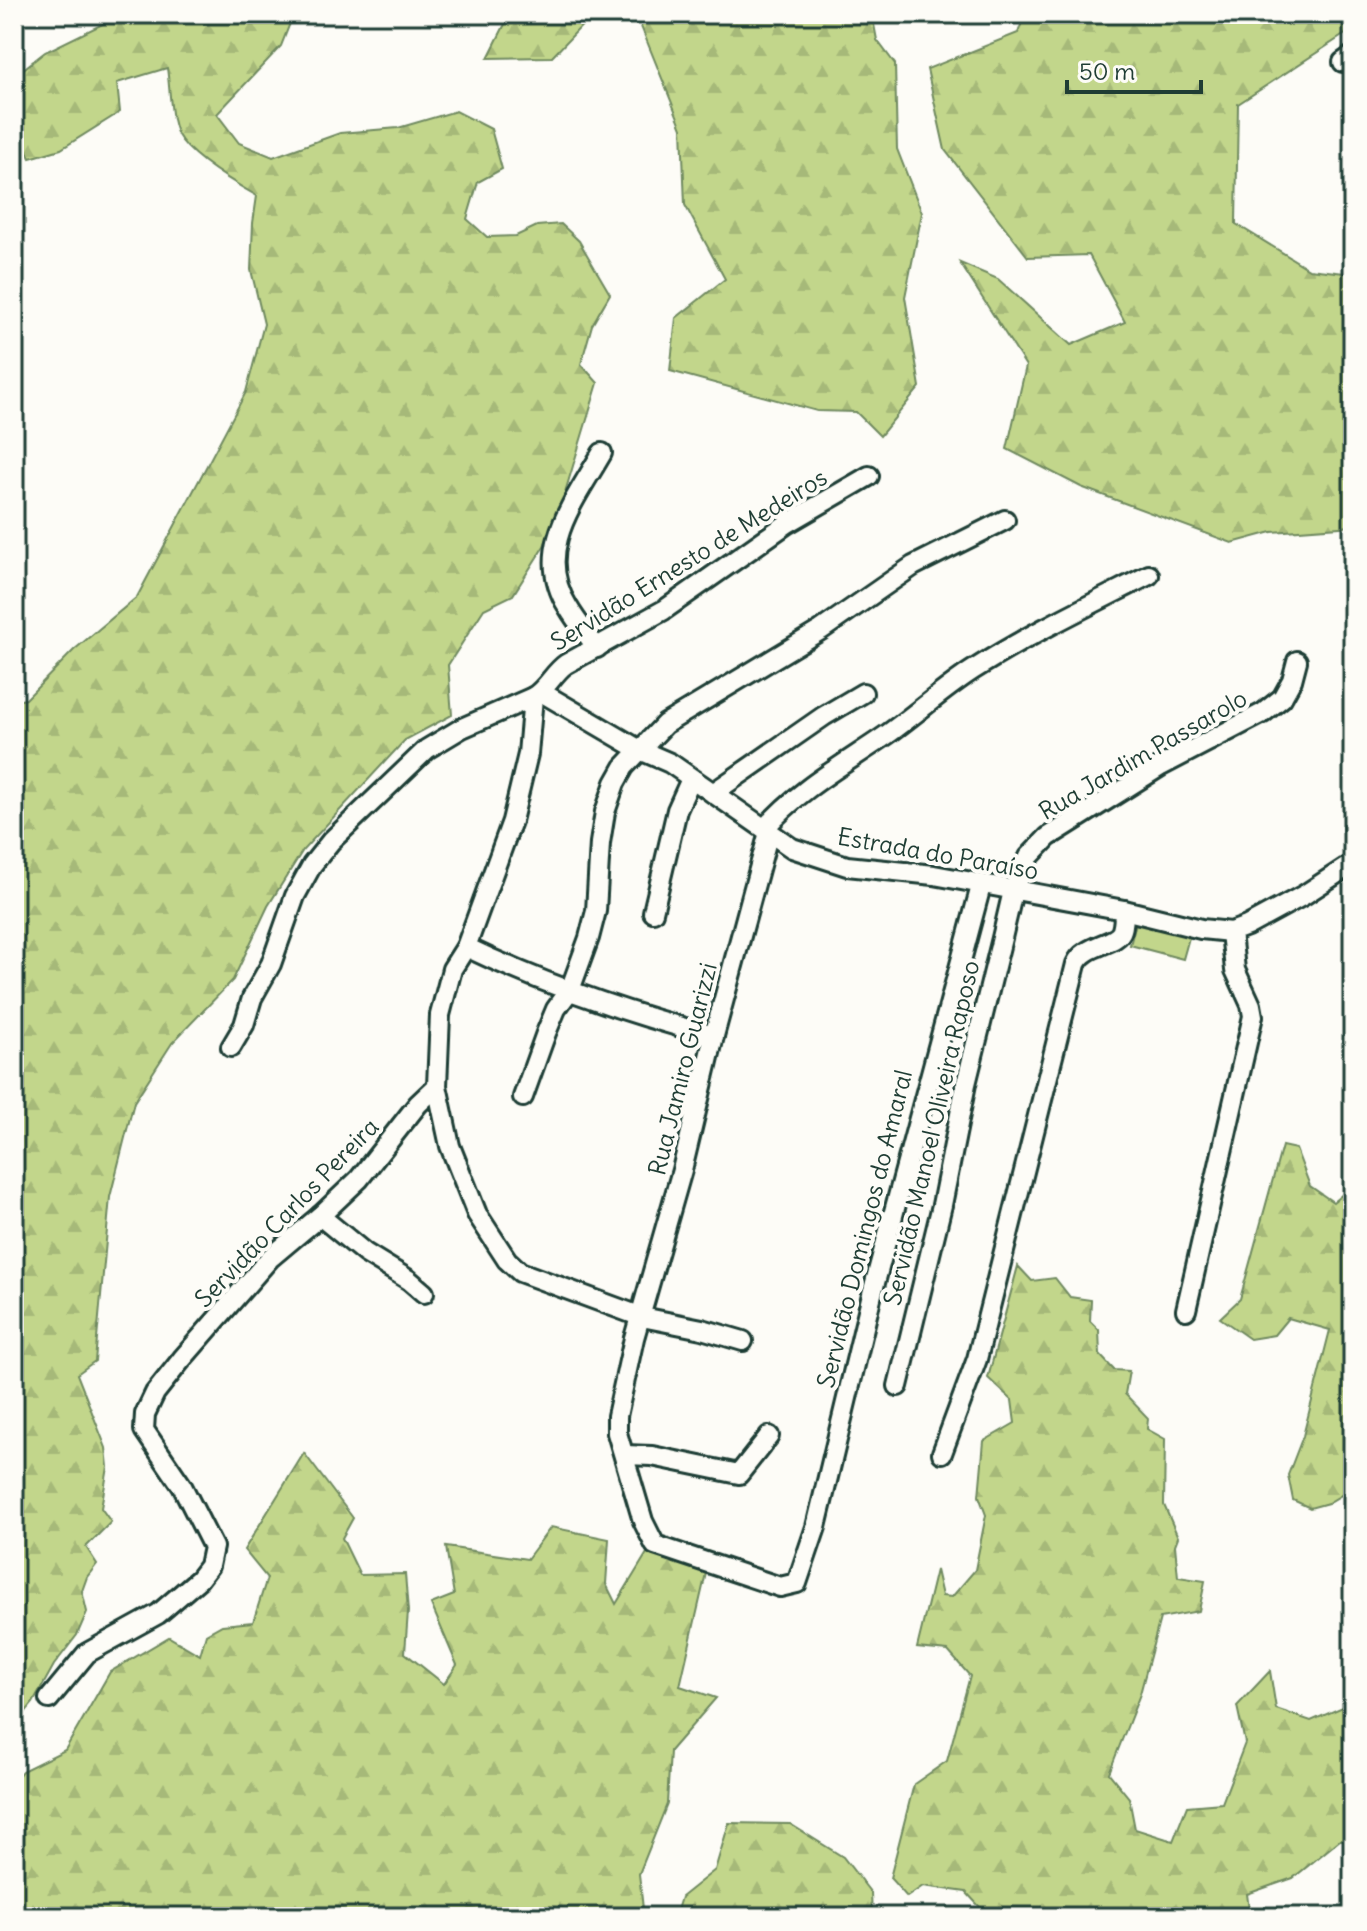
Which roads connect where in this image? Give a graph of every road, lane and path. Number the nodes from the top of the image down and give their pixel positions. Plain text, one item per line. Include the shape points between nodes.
1 (602, 453) dead end
2 (869, 476) dead end
3 (1005, 520) dead end
4 (1149, 575) dead end
5 (597, 648) junction
6 (1297, 661) dead end
7 (863, 693) dead end
8 (537, 695) junction
9 (640, 750) junction
10 (691, 779) junction
11 (713, 793) junction
12 (767, 830) junction
13 (1353, 863) edge
14 (981, 886) junction
15 (1013, 891) junction
16 (1124, 910) junction
17 (653, 912) dead end
18 (1231, 932) junction
19 (466, 947) junction
20 (570, 990) junction
21 (714, 1036) junction
22 (231, 1047) dead end
23 (437, 1086) junction
24 (523, 1097) dead end
25 (320, 1216) junction
26 (424, 1293) dead end
27 (1186, 1310) dead end
28 (642, 1317) junction
29 (743, 1341) dead end
30 (898, 1386) dead end
31 (769, 1436) dead end
32 (942, 1453) dead end
33 (625, 1455) junction
34 (797, 1583) joint
35 (49, 1699) dead end

1 - 5 street via 564,520 553,555 566,606
2 - 5 street, Servidão Ernesto de Medeiros
3 - 9 street via 913,566 821,630 665,724
4 - 12 street via 970,672 807,788 783,807
5 - 8 street, Servidão Ernesto de Medeiros via 558,670
6 - 15 street, Rua Jardim Passarolo via 1282,698 1263,713 1161,766 1048,837 1029,857
7 - 11 street
8 - 9 street, Estrada do Paraíso via 571,707
8 - 19 street via 519,796
8 - 22 street via 427,749 331,841 295,896 271,964
9 - 10 street, Estrada do Paraíso
9 - 20 street via 624,767 605,812 596,911
10 - 11 street, Estrada do Paraíso
10 - 17 street via 677,810
11 - 12 street, Estrada do Paraíso
12 - 14 street, Estrada do Paraíso via 792,848 847,866
12 - 21 street, Rua Jamiro Guarizzi
13 - 18 street
14 - 15 street, Estrada do Paraíso
14 - 34 street, Servidão Domingos do Amaral via 816,1527
15 - 16 street, Estrada do Paraíso
15 - 30 street, Servidão Manoel Oliveira Raposo
16 - 18 street, Estrada do Paraíso
16 - 32 street via 1118,938 1084,953 1076,964 977,1359
18 - 27 street via 1235,970 1253,1016
19 - 20 street
19 - 23 street via 445,990
20 - 21 street
20 - 24 street via 556,1009
21 - 28 street, Rua Jamiro Guarizzi
23 - 25 street, Servidão Carlos Pereira via 359,1179
23 - 28 street via 460,1176 507,1260 528,1277
25 - 26 street
25 - 35 street, Servidão Carlos Pereira via 270,1258 182,1359 145,1414 147,1436 182,1486 213,1547 209,1566 158,1614 87,1653
28 - 29 street
28 - 33 street, Rua Jamiro Guarizzi via 617,1416
31 - 33 street via 739,1474
33 - 34 street, Rua Jamiro Guarizzi via 655,1545 780,1587

